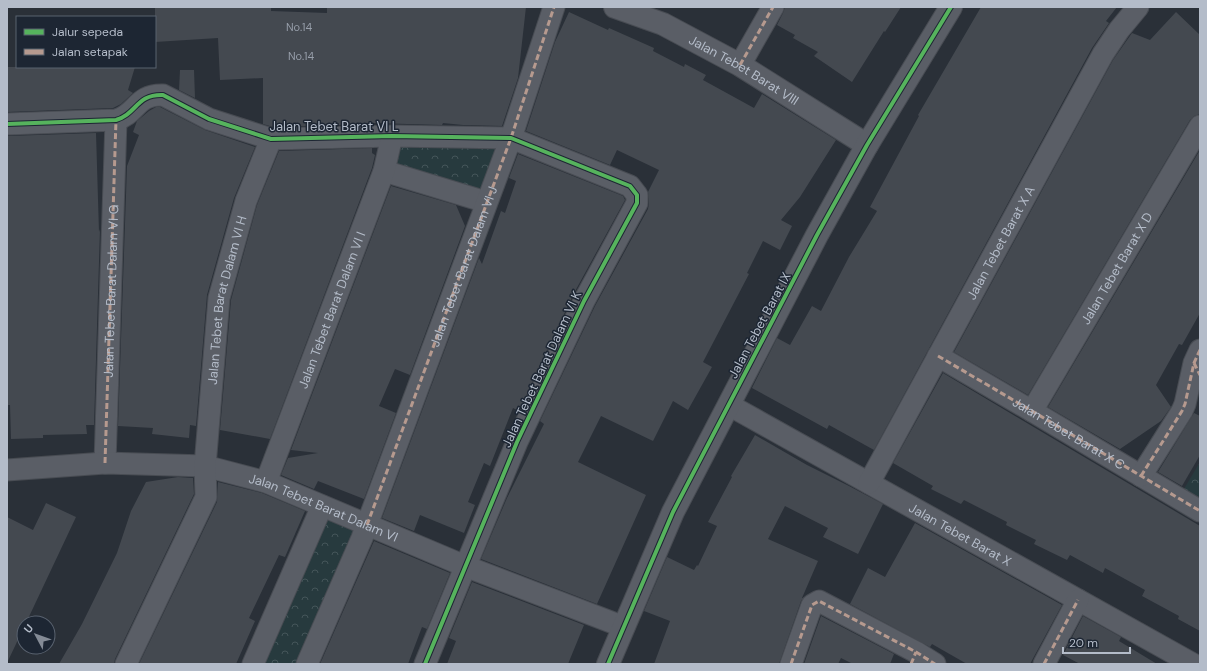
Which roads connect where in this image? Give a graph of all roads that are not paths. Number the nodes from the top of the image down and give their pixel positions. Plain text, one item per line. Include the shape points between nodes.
1 (554, 7) edge
2 (615, 7) edge
3 (773, 7) edge
4 (951, 7) edge
5 (1138, 7) edge
6 (740, 65) junction
7 (116, 120) junction
8 (7, 124) edge
9 (1200, 126) edge
10 (392, 136) junction
11 (511, 138) junction
12 (271, 139) junction
13 (867, 145) junction
14 (384, 171) junction
15 (486, 202) junction
16 (938, 356) junction
17 (1198, 362) edge
18 (729, 405) junction
19 (1032, 410) junction
20 (105, 463) junction
21 (205, 466) junction
22 (7, 470) edge
23 (1141, 476) junction
24 (266, 482) junction
25 (869, 483) junction
26 (322, 506) junction
27 (1200, 511) edge
28 (367, 524) junction
29 (466, 566) junction
30 (1078, 600) junction
31 (624, 627) junction
32 (913, 658) edge
33 (126, 664) edge
34 (252, 664) edge
35 (307, 664) edge
36 (425, 664) edge
37 (608, 664) edge
38 (791, 664) edge
39 (935, 664) edge
40 (1044, 664) edge
41 (1193, 664) edge

1 - 11 street, Jalan Tebet Barat Dalam VI J
2 - 6 street, Jalan Tebet Barat VIII via 663,24
3 - 6 street
4 - 13 street, Jalan Tebet Barat IX
5 - 16 street, Jalan Tebet Barat X A via 1103,54
6 - 13 street, Jalan Tebet Barat VIII
7 - 8 street
7 - 12 street, Jalan Tebet Barat VI L via 123,118 143,99 163,95 209,118
7 - 20 street, Jalan Tebet Barat Dalam VI G
9 - 19 street, Jalan Tebet Barat X D
10 - 11 street, Jalan Tebet Barat VI L
10 - 12 street, Jalan Tebet Barat VI L
10 - 14 street, Jalan Tebet Barat Dalam VI I
11 - 15 street, Jalan Tebet Barat Dalam VI J
11 - 29 street, Jalan Tebet Barat Dalam VI K via 630,186 637,195 637,203 584,301 517,442
12 - 21 street, Jalan Tebet Barat Dalam VI H via 241,217 219,298
13 - 18 street, Jalan Tebet Barat IX
14 - 15 street
14 - 24 street, Jalan Tebet Barat Dalam VI I
15 - 28 street, Jalan Tebet Barat Dalam VI J
16 - 19 street, Jalan Tebet Barat X C
16 - 25 street, Jalan Tebet Barat X A
17 - 23 street via 1182,411
18 - 25 street, Jalan Tebet Barat X
18 - 31 street, Jalan Tebet Barat IX via 673,512
19 - 23 street, Jalan Tebet Barat X C
20 - 21 street, Jalan Tebet Barat Dalam VI
20 - 22 street, Jalan Tebet Barat Dalam VI
21 - 24 street, Jalan Tebet Barat Dalam VI
21 - 33 street, Jalan Tebet Barat Dalam VI H via 206,497
23 - 27 street, Jalan Tebet Barat X C
24 - 26 street, Jalan Tebet Barat Dalam VI
25 - 30 street, Jalan Tebet Barat X
26 - 28 street, Jalan Tebet Barat Dalam VI
26 - 34 street
28 - 29 street, Jalan Tebet Barat Dalam VI
28 - 35 street, Jalan Tebet Barat Dalam VI J
29 - 31 street, Jalan Tebet Barat Dalam VI
29 - 36 street, Jalan Tebet Barat Dalam VI K
30 - 40 street
30 - 41 street, Jalan Tebet Barat X
31 - 37 street, Jalan Tebet Barat IX
32 - 38 street via 822,602 816,602 812,605
32 - 39 street

